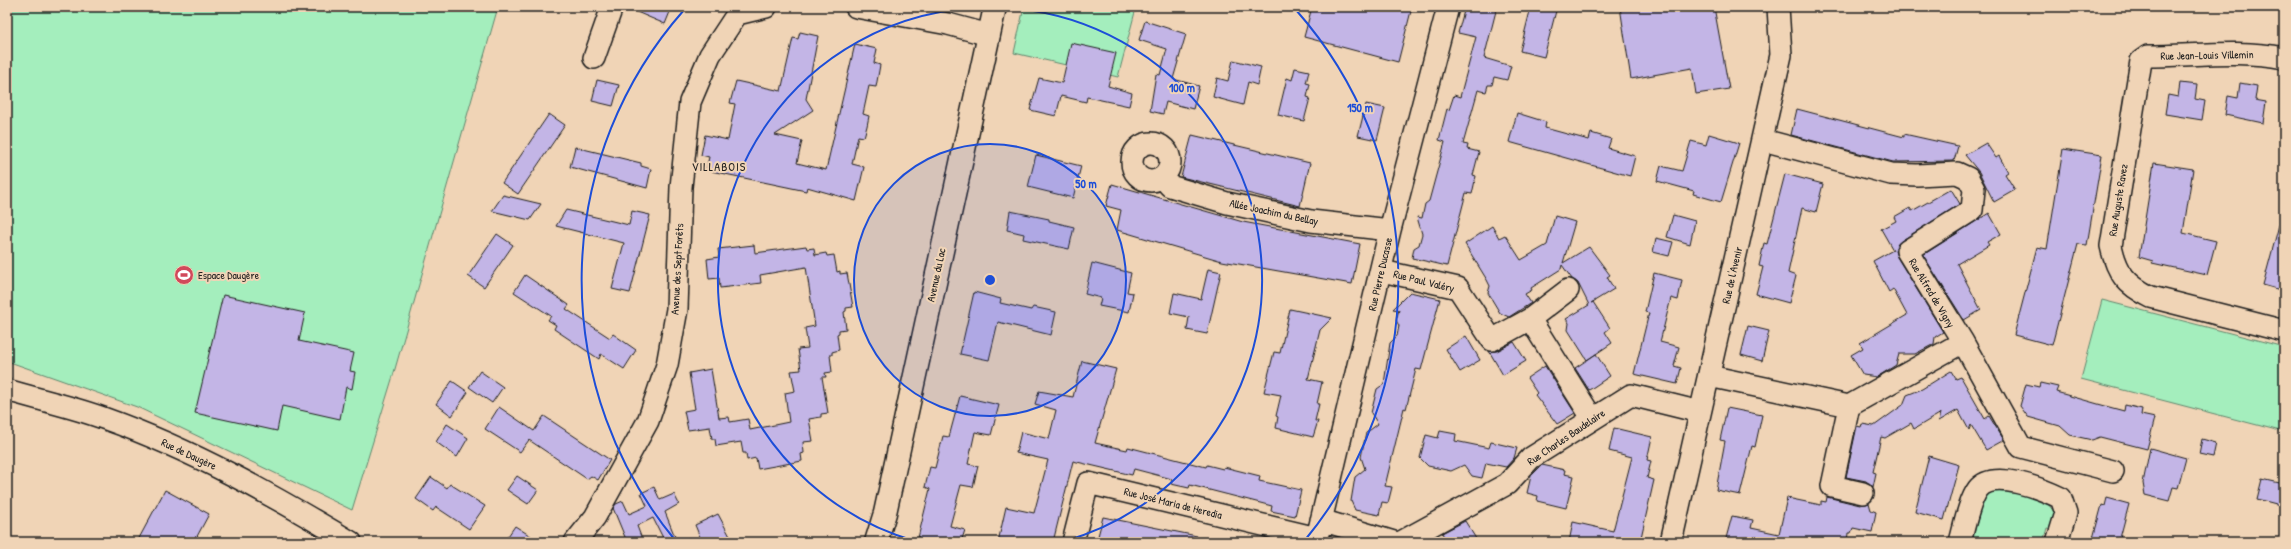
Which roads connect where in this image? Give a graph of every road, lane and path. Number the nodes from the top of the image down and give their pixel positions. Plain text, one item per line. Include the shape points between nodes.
1 (612, 7) edge
2 (766, 7) edge
3 (856, 7) edge
4 (995, 7) edge
5 (1448, 7) edge
6 (1778, 7) edge
7 (989, 34) junction
8 (594, 58) dead end
9 (2284, 58) edge
10 (2138, 69) joint
11 (1763, 140) junction
12 (1163, 178) dead end
13 (1390, 230) junction
14 (1382, 271) junction
15 (1568, 290) dead end
16 (1530, 319) junction
17 (2284, 331) edge
18 (1963, 342) junction
19 (1709, 376) junction
20 (10, 394) edge
21 (1849, 406) junction
22 (1700, 412) junction
23 (1592, 418) junction
24 (2113, 471) dead end
25 (1863, 493) dead end
26 (1318, 533) edge
27 (1411, 540) edge
28 (350, 542) edge
29 (575, 542) edge
30 (876, 542) edge
31 (1073, 542) edge
32 (1394, 542) edge
33 (1671, 542) edge
34 (1960, 542) edge
35 (2057, 542) edge

1 - 8 street
2 - 29 street, Avenue des Sept Forêts via 737,14 710,55 690,102 681,187 676,309 667,365 648,421 595,517
3 - 7 street
4 - 7 street, Avenue du Lac
5 - 13 street, Rue Pierre Ducasse
6 - 11 street, Rue de l'Avenir via 1781,55
7 - 30 street, Avenue du Lac via 885,513
9 - 10 street, Rue Jean-Louis Villemin via 2226,53 2148,56 2141,61
10 - 17 street, Rue Auguste Ravez via 2111,246 2114,261 2123,278 2135,290 2151,297
11 - 18 street, Rue Alfred de Vigny via 1891,174 1957,173 1968,178 1974,189 1972,210 1907,251
11 - 19 street, Rue de l'Avenir
12 - 13 street, Allée Joachim du Bellay via 1170,186 1227,203 1311,221
13 - 14 street, Rue Pierre Ducasse
14 - 16 street, Rue Paul Valéry via 1458,288 1492,340
14 - 26 street, Rue Pierre Ducasse
15 - 16 street, Rue Paul Valéry
16 - 23 street
18 - 21 street
18 - 24 street, Rue Alfred de Vigny via 2021,447
19 - 21 street
19 - 22 street, Rue de l'Avenir
20 - 28 street, Rue de Daugère via 105,418 179,448 249,482
21 - 25 street via 1832,486
22 - 23 street, Rue Charles Baudelaire via 1631,395
22 - 33 street, Rue de l'Avenir
23 - 27 street, Rue Charles Baudelaire via 1531,458 1507,484
26 - 31 street, Rue José Maria de Heredia via 1088,483
26 - 32 street
34 - 35 street via 1977,491 1984,483 2004,479 2061,498 2066,513

